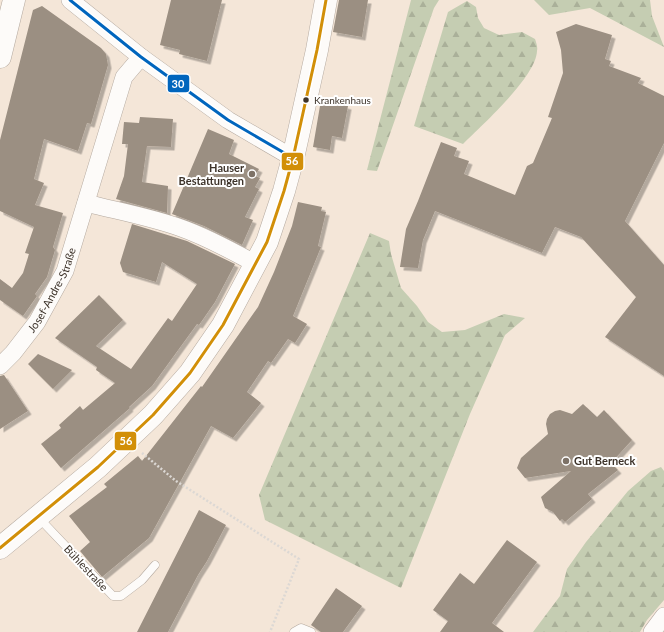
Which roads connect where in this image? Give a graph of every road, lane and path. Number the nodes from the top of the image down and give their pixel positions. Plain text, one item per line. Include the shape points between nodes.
1 (14, 0) edge
2 (70, 0) edge
3 (326, 0) edge
4 (0, 57) edge
5 (141, 57) junction
6 (293, 158) junction
7 (86, 203) junction
8 (256, 264) junction
9 (0, 366) edge
10 (126, 440) junction
11 (38, 517) junction
12 (0, 548) edge
13 (155, 565) dead end
14 (664, 616) edge
15 (270, 632) edge
16 (294, 632) edge
17 (311, 632) edge
18 (652, 632) edge

1 - 4 main road
2 - 5 street
3 - 6 main road
5 - 6 street via 228,120
5 - 7 street, Josef-Andre-Straße via 124,77
6 - 8 main road via 276,217
7 - 8 street via 181,228
7 - 9 street, Josef-Andre-Straße via 65,271 37,322
8 - 10 main road via 223,325 190,373 153,415
10 - 11 main road
10 - 15 path via 176,481 299,559
11 - 12 main road
11 - 13 lane, Bühlestraße via 113,596 121,596 142,580
14 - 18 street
16 - 17 lane via 301,628

